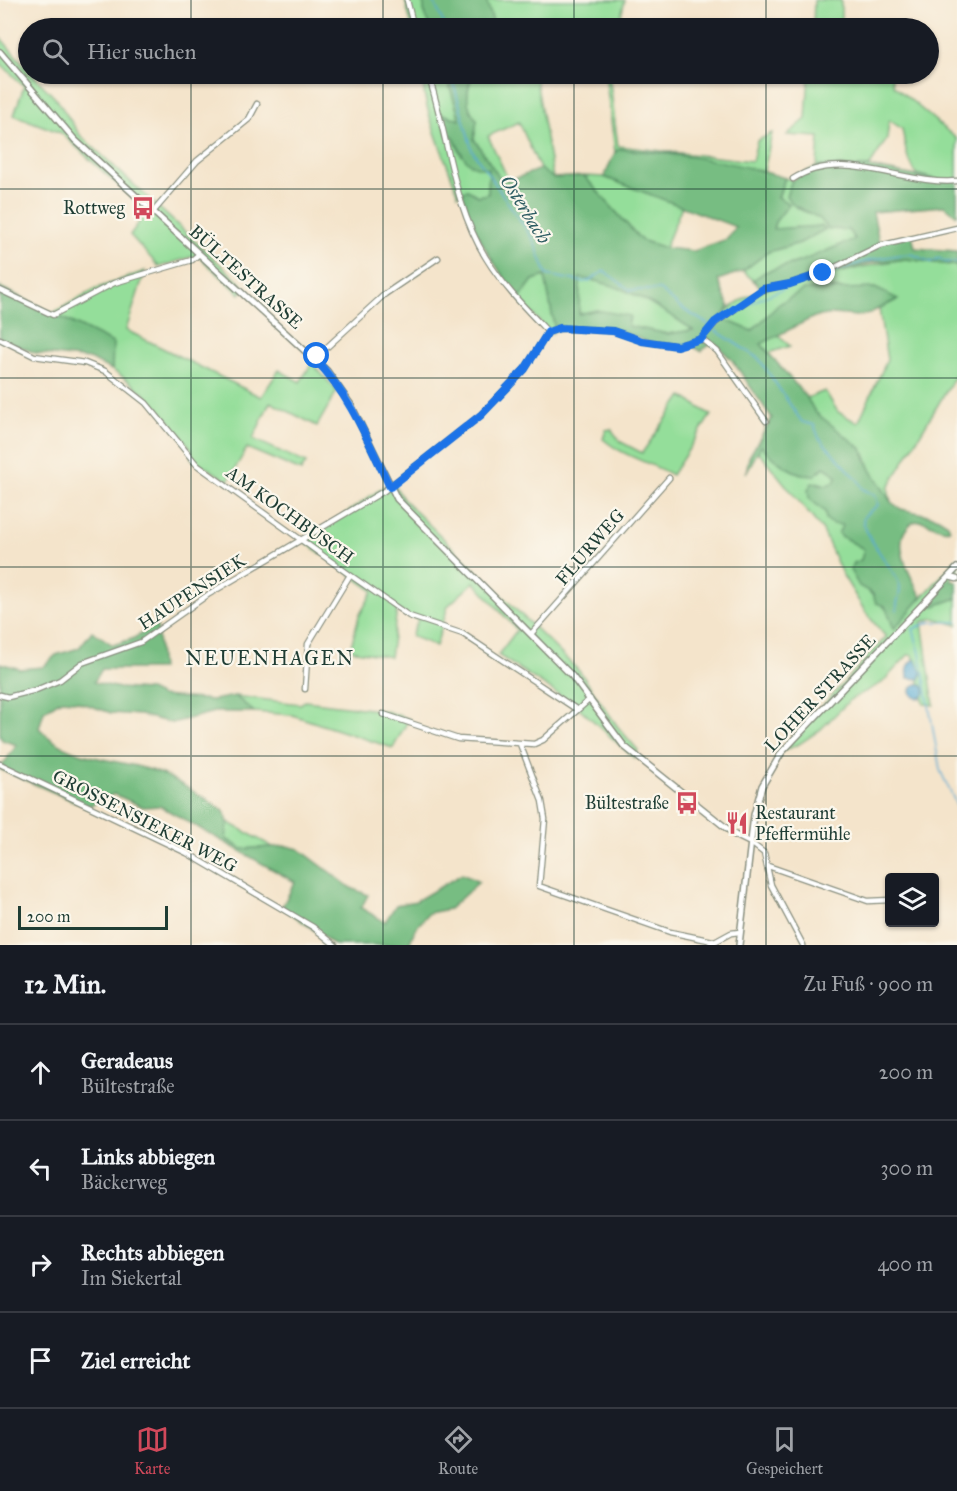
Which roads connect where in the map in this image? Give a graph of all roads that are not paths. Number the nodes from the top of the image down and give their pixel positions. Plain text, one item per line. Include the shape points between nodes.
1 (407, 0) edge
2 (412, 18) edge
3 (0, 52) edge
4 (18, 73) edge
5 (27, 84) edge
6 (431, 84) edge
7 (257, 104) dead end
8 (794, 179) dead end
9 (957, 181) edge
10 (153, 212) junction
11 (957, 228) edge
12 (199, 254) junction
13 (438, 258) dead end
14 (0, 290) edge
15 (548, 332) junction
16 (0, 339) edge
17 (701, 339) junction
18 (314, 358) junction
19 (766, 421) dead end
20 (669, 478) dead end
21 (390, 487) junction
22 (302, 540) junction
23 (957, 568) edge
24 (350, 575) junction
25 (949, 578) junction
26 (957, 579) edge
27 (531, 634) junction
28 (305, 689) dead end
29 (0, 695) edge
30 (590, 699) junction
31 (576, 709) junction
32 (383, 714) dead end
33 (520, 744) junction
34 (0, 765) edge
35 (751, 843) junction
36 (768, 866) junction
37 (885, 900) edge
38 (740, 932) junction
39 (711, 943) edge
40 (335, 945) edge
41 (740, 945) edge
42 (803, 945) edge

1 - 2 street
3 - 4 street, BÜLTESTRASSE
5 - 10 street, BÜLTESTRASSE via 75,141
6 - 15 street via 460,197 485,257 515,299
7 - 10 street via 249,119 197,161
8 - 9 street via 817,168 863,168 942,182
10 - 12 street, BÜLTESTRASSE
11 - 17 street via 879,246 823,273 763,289 711,327
12 - 14 street via 192,260 114,283 53,315
12 - 18 street, BÜLTESTRASSE
13 - 18 street via 385,294
15 - 17 street via 560,328 613,331 642,341 677,346
15 - 21 street, HAUPENSIEK via 525,369 503,394
16 - 22 street, AM KOCHBUSCH via 34,356 85,363 105,371 146,403 197,465
17 - 19 street via 717,351
18 - 21 street, BÜLTESTRASSE via 351,405
20 - 27 street, FLURWEG
21 - 22 street, HAUPENSIEK
21 - 27 street, BÜLTESTRASSE via 402,504
22 - 24 street, AM KOCHBUSCH
22 - 29 street, HAUPENSIEK via 209,594 141,642 82,663 60,680 36,690 8,697
23 - 25 street, LOHER STRASSE
24 - 28 street via 308,644
24 - 31 street, AM KOCHBUSCH via 409,616 464,634
25 - 26 street
25 - 35 street, LOHER STRASSE via 782,752 762,786
27 - 30 street, BÜLTESTRASSE
30 - 31 street
30 - 35 street, BÜLTESTRASSE via 624,746 735,835
31 - 33 street via 543,740
32 - 33 street via 458,739
33 - 39 street via 545,819 539,886
34 - 40 street, GROSSENSIEKER WEG via 187,854 313,927
35 - 36 street via 761,848
35 - 38 street, LOHER STRASSE
36 - 37 street via 868,901
36 - 42 street via 771,885
38 - 39 street
38 - 41 street, LOHER STRASSE

